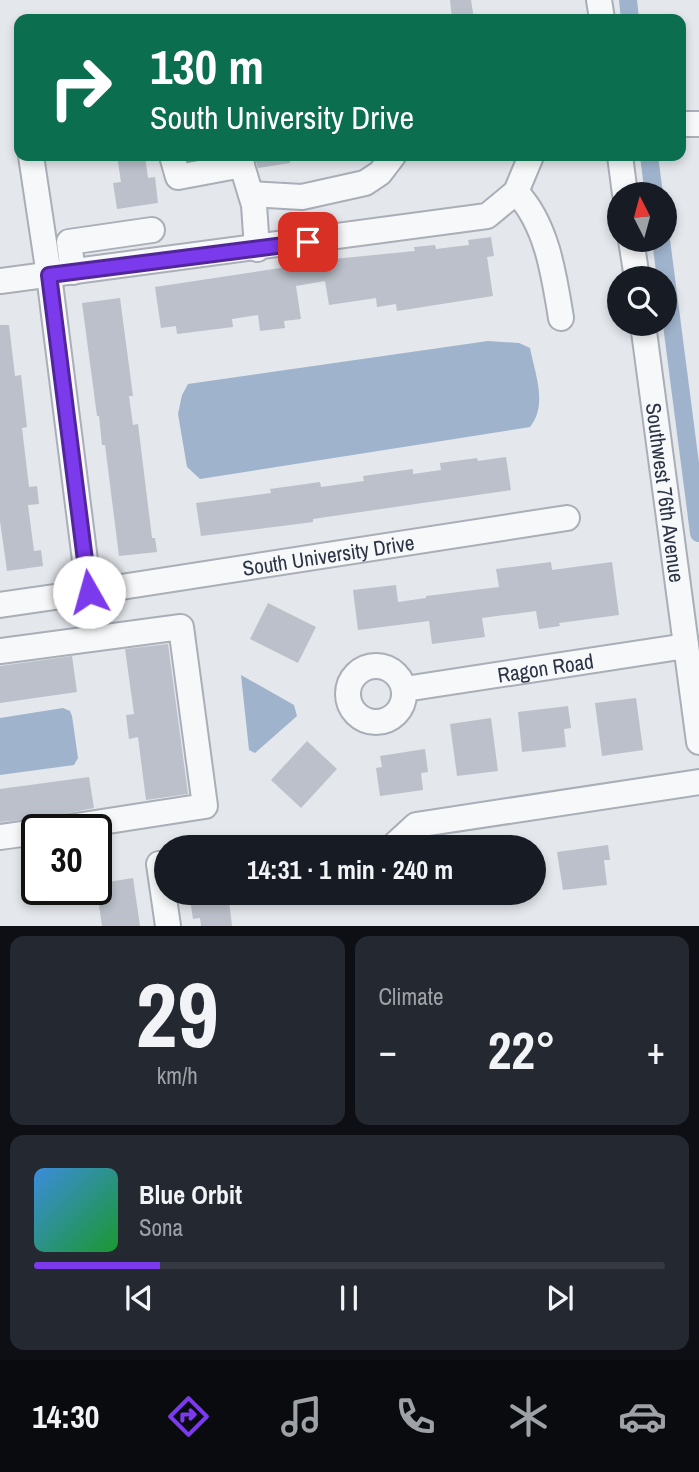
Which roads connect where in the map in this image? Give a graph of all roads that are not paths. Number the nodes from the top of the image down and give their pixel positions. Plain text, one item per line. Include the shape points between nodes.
1 (32, 161) edge
2 (173, 161) edge
3 (237, 161) edge
4 (241, 161) edge
5 (389, 161) edge
6 (529, 161) edge
7 (621, 161) edge
8 (623, 182) edge
9 (516, 192) junction
10 (251, 194) junction
11 (152, 230) dead end
12 (257, 249) junction
13 (61, 273) junction
14 (0, 281) edge
15 (561, 318) dead end
16 (645, 336) edge
17 (567, 518) dead end
18 (89, 592) junction
19 (0, 605) edge
20 (686, 646) junction
21 (0, 651) edge
22 (405, 689) dead end
23 (699, 742) edge
24 (699, 782) edge
25 (112, 820) edge
26 (21, 834) edge
27 (405, 835) edge
28 (0, 837) edge
29 (165, 905) edge
30 (168, 926) edge

1 - 13 street
2 - 3 street via 178,177
4 - 10 street
5 - 10 street via 365,183 302,197
6 - 9 street
7 - 8 street
9 - 12 street via 487,216
9 - 15 street via 538,222
10 - 12 street
11 - 13 street via 69,242
12 - 13 street
13 - 14 street
13 - 18 street
16 - 20 street, Southwest 76th Avenue
17 - 18 street, South University Drive
18 - 19 street, South University Drive
20 - 22 street, Ragon Road
20 - 23 street, Southwest 76th Avenue
21 - 25 street via 181,626 205,806
24 - 27 street via 416,825
26 - 28 street
29 - 30 street

